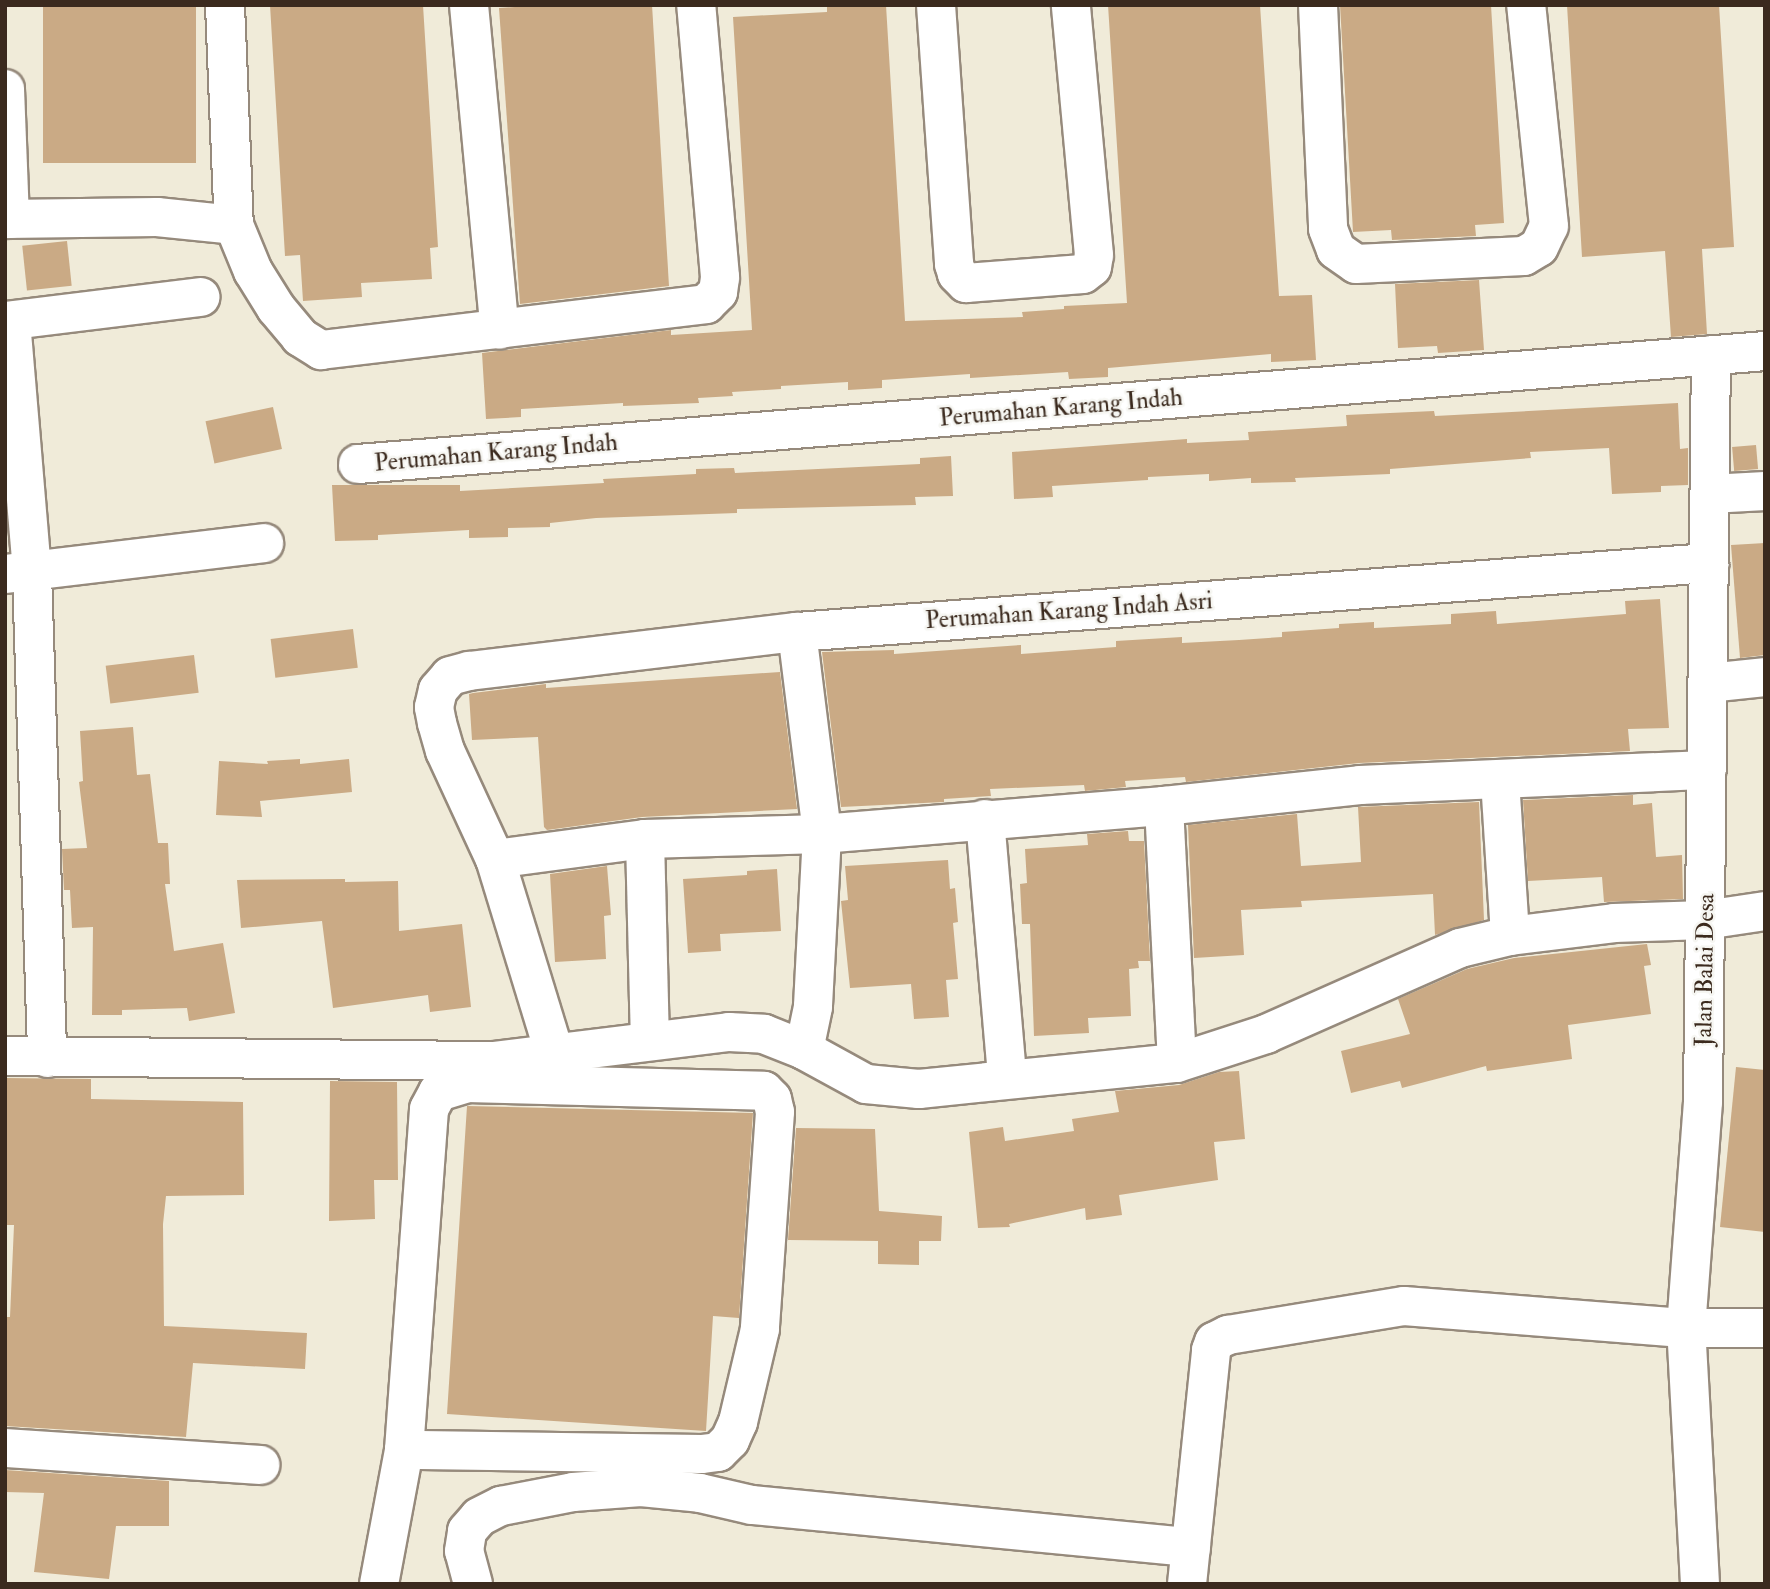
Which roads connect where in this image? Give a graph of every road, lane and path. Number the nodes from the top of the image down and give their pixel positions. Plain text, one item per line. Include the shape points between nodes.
1 (225, 5) edge
2 (469, 5) edge
3 (696, 5) edge
4 (936, 5) edge
5 (1071, 5) edge
6 (1318, 5) edge
7 (1526, 5) edge
8 (5, 89) edge
9 (8, 219) edge
10 (234, 225) junction
11 (201, 297) dead end
12 (8, 321) edge
13 (500, 330) junction
14 (1765, 351) edge
15 (1712, 355) junction
16 (358, 464) dead end
17 (1765, 491) edge
18 (1710, 494) junction
19 (264, 543) dead end
20 (1709, 563) junction
21 (19, 573) edge
22 (797, 632) junction
23 (1765, 677) edge
24 (1708, 683) junction
25 (1707, 770) junction
26 (1500, 780) junction
27 (1164, 806) junction
28 (985, 819) junction
29 (822, 834) junction
30 (645, 839) junction
31 (495, 859) junction
32 (1765, 911) edge
33 (1705, 920) junction
34 (1510, 936) junction
35 (650, 1041) junction
36 (804, 1050) junction
37 (555, 1055) junction
38 (5, 1056) edge
39 (47, 1058) junction
40 (1177, 1063) junction
41 (1007, 1079) junction
42 (1686, 1328) junction
43 (1765, 1328) edge
44 (5, 1448) edge
45 (404, 1450) junction
46 (260, 1465) dead end
47 (1189, 1565) edge
48 (379, 1584) edge
49 (472, 1584) edge
50 (1700, 1584) edge

1 - 10 street
2 - 13 street
3 - 13 street via 718,292 706,304
4 - 5 street via 954,264 966,283 1083,274 1092,267
6 - 7 street via 1328,229 1336,250 1356,264 1524,256 1539,247 1549,226
8 - 9 street
9 - 10 street via 157,217
10 - 13 street via 253,271 276,308 300,337 321,349
11 - 12 street
12 - 21 street
14 - 15 street, Perumahan Karang Indah
15 - 16 street, Perumahan Karang Indah
15 - 18 street, Jalan Balai Desa
17 - 18 street
18 - 20 street, Jalan Balai Desa
19 - 21 street
20 - 22 street, Perumahan Karang Indah Asri
20 - 24 street, Jalan Balai Desa
21 - 39 street
22 - 29 street
22 - 31 street, Perumahan Karang Indah Asri via 450,676 438,690 434,707 445,751
23 - 24 street
24 - 25 street, Jalan Balai Desa
25 - 26 street
25 - 33 street, Jalan Balai Desa
26 - 27 street via 1360,785
26 - 34 street
27 - 28 street
27 - 40 street
28 - 29 street
28 - 41 street
29 - 30 street
29 - 36 street via 813,1007
30 - 31 street
30 - 35 street
31 - 37 street
32 - 33 street
33 - 34 street via 1614,923
33 - 42 street, Jalan Balai Desa via 1703,1102
34 - 40 street via 1460,948 1266,1034
35 - 36 street via 729,1032 764,1034
35 - 37 street
36 - 41 street via 866,1084 919,1089
37 - 39 street via 493,1061
38 - 39 street
40 - 41 street
42 - 43 street
42 - 47 street via 1404,1306 1228,1335 1214,1342 1211,1350
42 - 50 street, Jalan Balai Desa
44 - 46 street
45 - 45 street via 701,1454 724,1446 738,1422 760,1329 775,1112 772,1099 764,1091 750,1089 467,1083 438,1091 429,1109
45 - 48 street
47 - 49 street via 641,1487 573,1492 502,1506 479,1517 467,1531 464,1551

